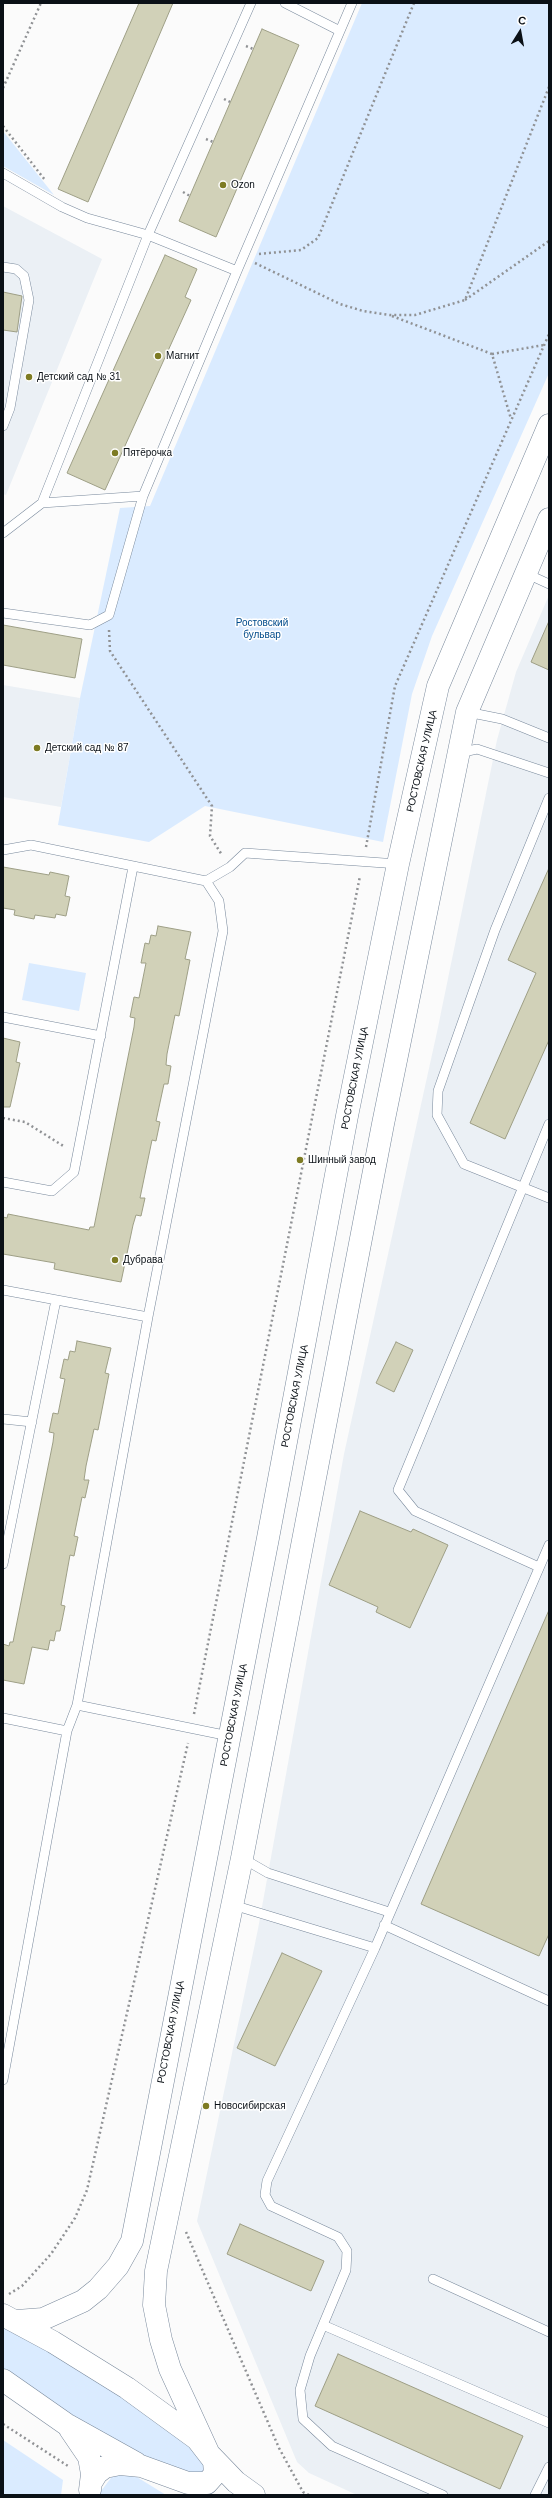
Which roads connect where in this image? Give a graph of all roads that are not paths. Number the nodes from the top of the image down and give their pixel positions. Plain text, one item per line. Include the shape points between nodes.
1 (251, 3) edge
2 (285, 3) edge
3 (352, 3) edge
4 (340, 31) junction
5 (3, 173) edge
6 (148, 235) junction
7 (3, 266) edge
8 (237, 271) junction
9 (549, 425) edge
10 (3, 426) edge
11 (143, 496) junction
12 (42, 503) junction
13 (549, 519) edge
14 (3, 534) edge
15 (525, 573) junction
16 (549, 584) edge
17 (3, 613) edge
18 (434, 704) junction
19 (467, 712) junction
20 (549, 738) edge
21 (459, 753) junction
22 (549, 773) edge
23 (549, 798) edge
24 (3, 850) edge
25 (398, 864) junction
26 (133, 867) junction
27 (206, 881) junction
28 (3, 1017) edge
29 (100, 1036) junction
30 (549, 1124) edge
31 (3, 1182) edge
32 (524, 1188) junction
33 (549, 1198) edge
34 (3, 1290) edge
35 (56, 1300) junction
36 (148, 1317) junction
37 (3, 1419) edge
38 (32, 1422) junction
39 (549, 1545) edge
40 (3, 1564) edge
41 (539, 1567) junction
42 (76, 1705) junction
43 (3, 1718) edge
44 (68, 1731) junction
45 (230, 1736) junction
46 (265, 1742) junction
47 (242, 1858) junction
48 (232, 1904) junction
49 (390, 1912) junction
50 (384, 1925) junction
51 (375, 1948) junction
52 (549, 2001) edge
53 (3, 2080) edge
54 (433, 2279) dead end
55 (10, 2318) edge
56 (323, 2325) junction
57 (549, 2332) edge
58 (3, 2380) edge
59 (549, 2423) edge
60 (66, 2424) junction
61 (209, 2454) junction
62 (141, 2466) junction
63 (549, 2467) edge
64 (91, 2488) edge
65 (186, 2495) edge
66 (254, 2495) edge
67 (443, 2495) edge
68 (535, 2495) edge

1 - 6 lane
2 - 4 lane
3 - 4 lane
4 - 8 lane
5 - 6 lane via 62,207 87,218
6 - 8 lane
6 - 12 lane
7 - 10 lane via 16,269 24,276 29,300 10,408
8 - 11 lane
9 - 18 street, РОСТОВСКАЯ УЛИЦА via 441,679
11 - 12 lane
11 - 17 lane via 109,615 90,625
12 - 14 lane
13 - 15 street
15 - 16 lane
15 - 19 street
18 - 19 street
18 - 25 street, РОСТОВСКАЯ УЛИЦА
19 - 20 lane via 502,719
19 - 21 street
21 - 22 lane via 478,749
21 - 46 street via 383,1124
23 - 32 lane via 495,930 438,1091 437,1115 464,1164
24 - 26 lane via 31,845
25 - 27 lane via 245,853 230,867
25 - 45 street, РОСТОВСКАЯ УЛИЦА via 347,1116
26 - 27 lane
26 - 29 lane
27 - 36 lane via 219,902 223,931
28 - 29 lane
29 - 31 lane via 74,1172 52,1190
30 - 32 lane
32 - 33 lane
32 - 41 lane via 398,1490 415,1511
34 - 35 lane
35 - 36 lane
35 - 38 lane
36 - 42 lane
37 - 38 lane
38 - 40 lane
39 - 41 lane
41 - 49 lane
42 - 44 lane
42 - 45 lane
43 - 44 lane
44 - 53 lane
45 - 46 street
45 - 55 street, РОСТОВСКАЯ УЛИЦА via 132,2241 118,2266 98,2289 83,2301 43,2319
46 - 47 street
47 - 48 street
47 - 49 lane via 268,1873
48 - 51 lane
48 - 61 street via 156,2271 154,2298 161,2340 170,2369
49 - 50 lane
50 - 51 lane
50 - 52 lane
51 - 56 lane via 267,2181 265,2194 271,2206 338,2237 347,2251 346,2270
54 - 57 lane
55 - 61 street via 127,2388 197,2439
56 - 59 lane
56 - 67 lane via 300,2390 303,2419 332,2446
58 - 60 street
60 - 62 street
60 - 64 street via 89,2457
61 - 62 street via 214,2461 215,2474 207,2483 188,2483
61 - 66 street via 236,2482
62 - 64 street via 112,2464 97,2473
62 - 65 street
63 - 68 lane

